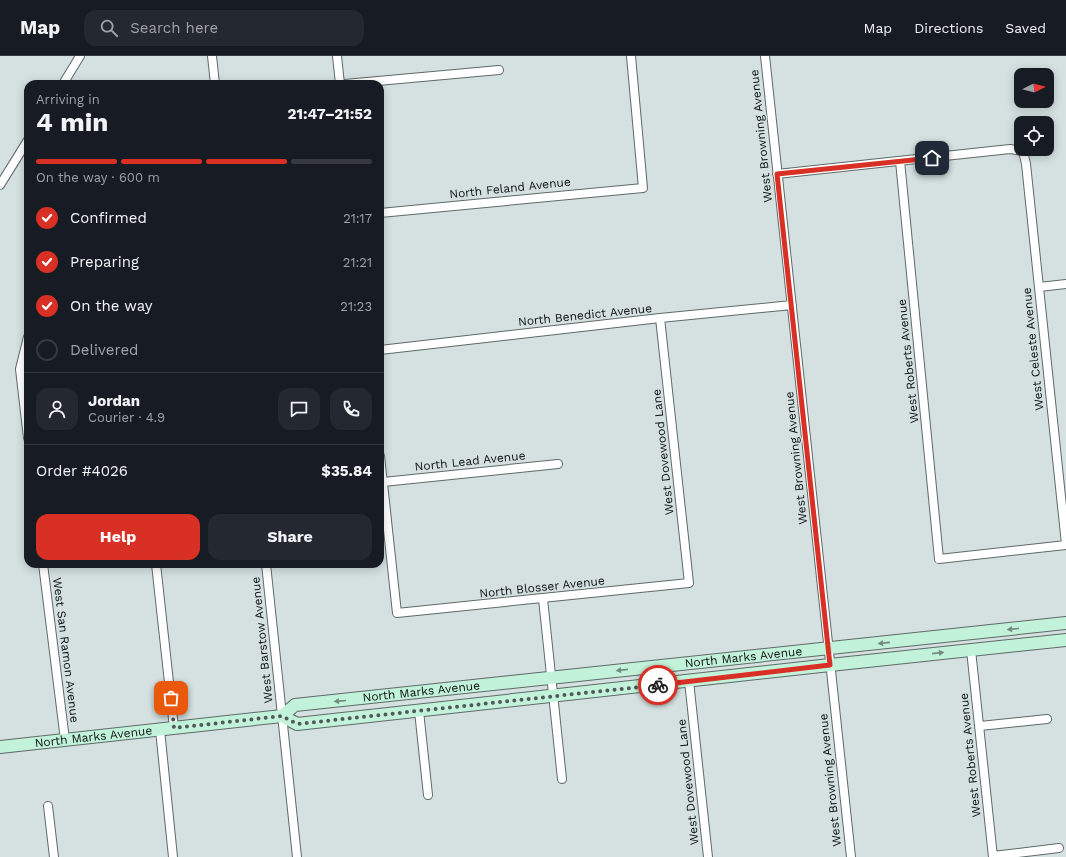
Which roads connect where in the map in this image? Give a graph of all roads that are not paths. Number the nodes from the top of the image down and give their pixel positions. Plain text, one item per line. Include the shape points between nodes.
1 (80, 56) edge
2 (212, 56) edge
3 (337, 56) edge
4 (631, 56) edge
5 (765, 56) edge
6 (499, 70) dead end
7 (65, 80) edge
8 (215, 80) edge
9 (340, 80) edge
10 (384, 80) edge
11 (24, 146) edge
12 (900, 161) junction
13 (777, 174) junction
14 (0, 185) edge
15 (384, 213) edge
16 (1066, 284) edge
17 (1039, 287) junction
18 (792, 305) junction
19 (660, 318) junction
20 (384, 350) edge
21 (24, 353) edge
22 (24, 404) edge
23 (558, 464) dead end
24 (384, 482) edge
25 (384, 491) edge
26 (1066, 544) edge
27 (44, 568) edge
28 (156, 568) edge
29 (266, 568) edge
30 (689, 584) joint
31 (543, 599) junction
32 (1066, 623) edge
33 (1066, 631) edge
34 (1066, 640) edge
35 (1014, 645) junction
36 (828, 649) junction
37 (971, 650) junction
38 (830, 665) junction
39 (551, 677) junction
40 (688, 681) junction
41 (553, 696) junction
42 (419, 711) junction
43 (282, 716) junction
44 (1047, 719) dead end
45 (980, 726) junction
46 (174, 728) junction
47 (160, 730) junction
48 (65, 740) junction
49 (0, 747) edge
50 (562, 779) dead end
51 (428, 795) dead end
52 (48, 806) dead end
53 (1059, 848) dead end
54 (54, 857) edge
55 (174, 857) edge
56 (297, 857) edge
57 (708, 857) edge
58 (851, 857) edge
59 (993, 857) edge

1 - 7 street
2 - 8 street
3 - 9 street
4 - 15 street, North Feland Avenue via 643,188
5 - 13 street, West Browning Avenue
6 - 10 street
11 - 14 street
12 - 13 street
12 - 17 street, West Celeste Avenue via 1010,149 1023,151
12 - 26 street, West Roberts Avenue via 939,559
13 - 18 street, West Browning Avenue
16 - 17 street
17 - 26 street, West Celeste Avenue
18 - 19 street, North Benedict Avenue
18 - 36 street, West Browning Avenue
19 - 20 street, North Benedict Avenue
19 - 30 street, West Dovewood Lane
21 - 22 street via 20,369
23 - 24 street, North Lead Avenue
25 - 31 street, North Blosser Avenue via 397,613
27 - 48 street, West San Ramon Avenue
28 - 46 street
29 - 43 street, West Barstow Avenue
30 - 31 street, North Blosser Avenue
31 - 39 street
32 -> 36 main road, North Marks Avenue
33 - 35 main road via 1025,636
34 - 35 main road, North Marks Avenue
35 - 37 main road, North Marks Avenue
36 - 38 street, West Browning Avenue
36 -> 39 main road, North Marks Avenue
38 -> 37 main road, North Marks Avenue
37 - 45 street, West Roberts Avenue
38 - 40 main road, North Marks Avenue
38 - 58 street, West Browning Avenue
39 - 41 street
39 -> 43 main road, North Marks Avenue via 295,705
40 - 41 main road, North Marks Avenue
40 - 57 street, West Dovewood Lane
41 - 42 main road, North Marks Avenue
41 - 50 street
42 - 43 main road, North Marks Avenue via 297,724
42 - 51 street
43 - 46 main road, North Marks Avenue
43 - 56 street, West Barstow Avenue
44 - 45 street
45 - 59 street, West Roberts Avenue
46 - 47 main road, North Marks Avenue
47 - 48 main road, North Marks Avenue
47 - 55 street
48 - 49 main road, North Marks Avenue
52 - 54 street
53 - 59 street

